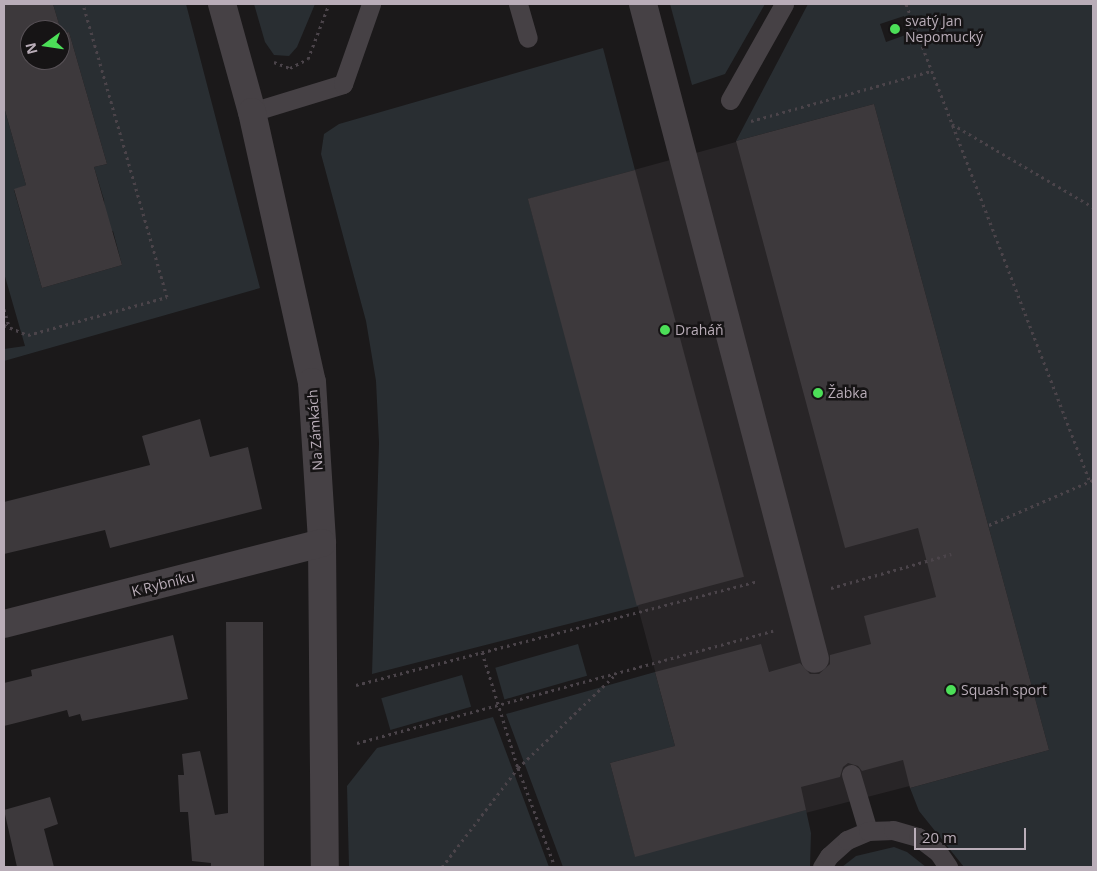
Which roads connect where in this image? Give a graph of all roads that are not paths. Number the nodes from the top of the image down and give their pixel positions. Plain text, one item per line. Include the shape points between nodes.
1 (222, 4) edge
2 (371, 4) edge
3 (518, 4) edge
4 (643, 4) edge
5 (784, 4) edge
6 (528, 38) dead end
7 (730, 100) road end
8 (252, 112) junction
9 (322, 543) junction
10 (4, 624) edge
11 (815, 658) dead end
12 (851, 774) dead end
13 (868, 831) junction
14 (325, 867) edge
15 (822, 867) edge
16 (948, 867) edge

1 - 8 street, Na Zámkách
2 - 8 lane via 343,84
3 - 6 lane
4 - 11 street
5 - 7 lane
8 - 9 street, Na Zámkách via 312,382
9 - 10 street, K Rybníku
9 - 14 street, Na Zámkách
12 - 13 lane
13 - 15 lane via 847,840
13 - 16 lane via 893,830 918,837 938,852

